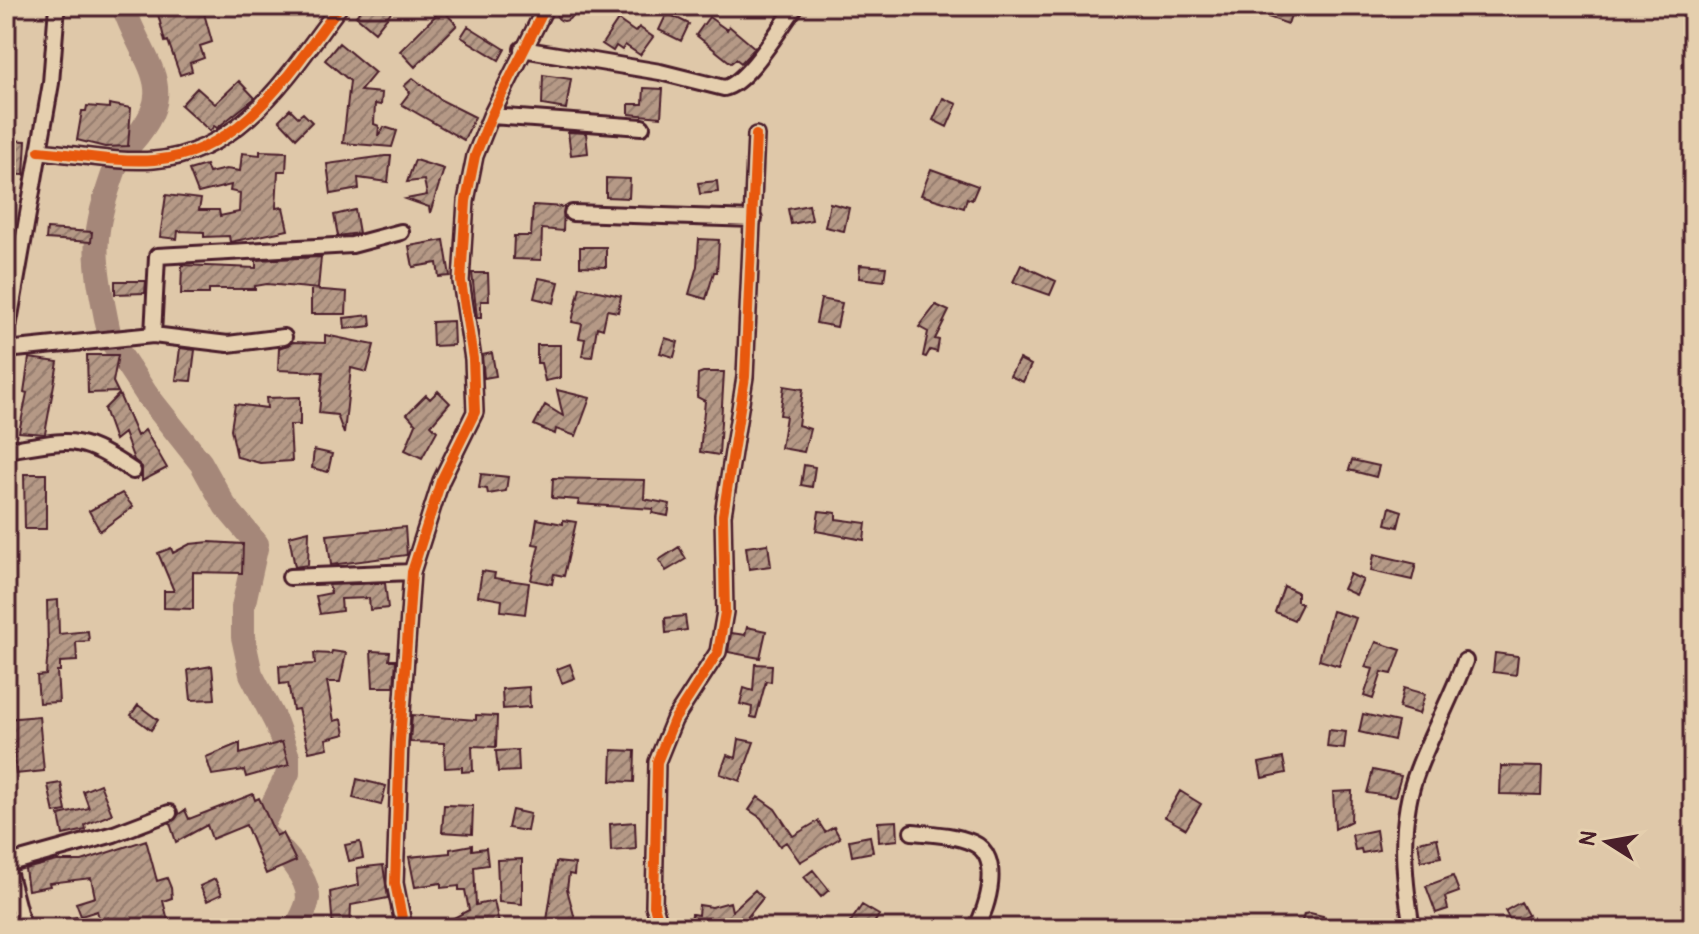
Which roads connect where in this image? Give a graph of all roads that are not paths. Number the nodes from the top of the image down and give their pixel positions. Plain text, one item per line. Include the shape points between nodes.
1 (57, 6) edge
2 (340, 6) edge
3 (546, 6) edge
4 (796, 6) edge
5 (522, 49) junction
6 (491, 116) junction
7 (642, 127) dead end
8 (756, 135) dead end
9 (39, 151) junction
10 (572, 213) dead end
11 (754, 219) junction
12 (401, 232) dead end
13 (153, 335) junction
14 (284, 337) dead end
15 (6, 339) edge
16 (6, 350) edge
17 (6, 450) edge
18 (133, 471) dead end
19 (412, 572) junction
20 (290, 577) dead end
21 (1465, 661) dead end
22 (169, 813) dead end
23 (912, 832) dead end
24 (6, 864) edge
25 (23, 928) edge
26 (404, 928) edge
27 (661, 928) edge
28 (976, 928) edge
29 (1412, 928) edge

1 - 9 street
2 - 9 street via 266,103 219,143 155,160
3 - 5 street
4 - 5 street via 747,72 734,86 724,88
5 - 6 street
6 - 7 street
6 - 19 street via 475,156 466,201 461,281 475,412 441,481
8 - 11 street
9 - 15 street
10 - 11 street
11 - 27 street via 745,377 723,515 725,612 718,652 674,720 657,762 654,906
12 - 13 street via 352,245 157,256
13 - 14 street via 228,344
13 - 16 street
17 - 18 street via 70,440 93,444
19 - 20 street
19 - 26 street via 395,883
21 - 29 street via 1417,770 1405,821 1403,857
22 - 24 street
23 - 28 street via 976,844 986,854 991,872 987,902
24 - 25 street

